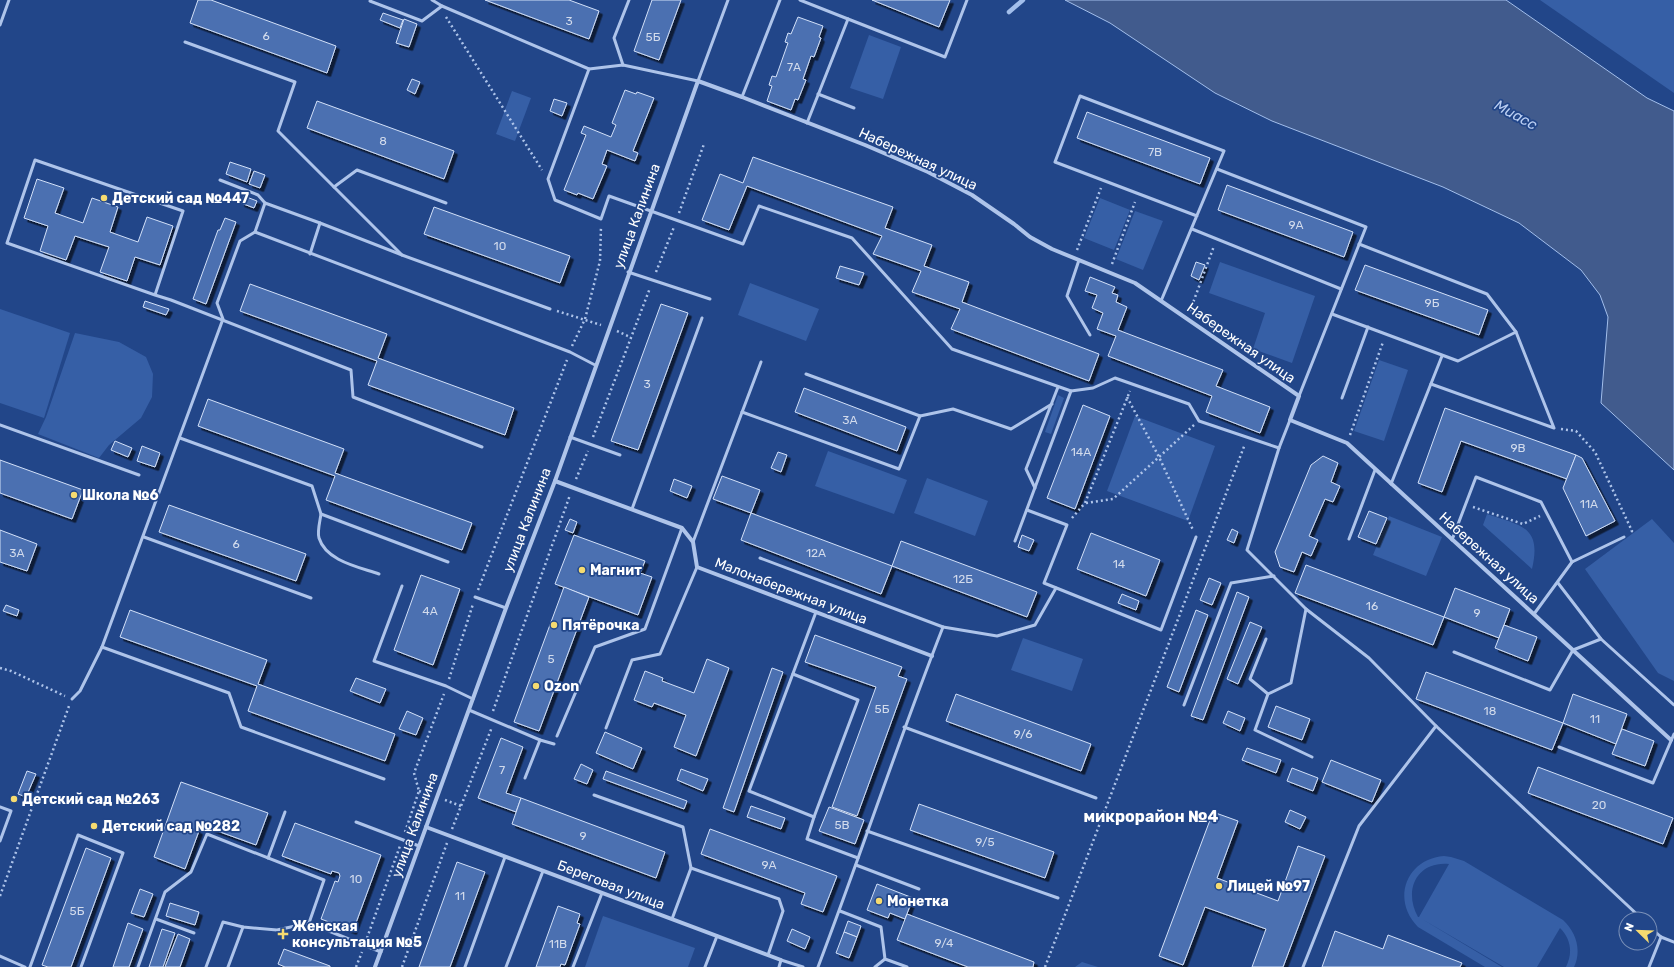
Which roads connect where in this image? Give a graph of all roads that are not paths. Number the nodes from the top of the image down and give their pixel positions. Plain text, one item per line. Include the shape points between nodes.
1 (9, 0) edge
2 (432, 0) edge
3 (629, 0) edge
4 (728, 0) edge
5 (780, 0) edge
6 (800, 0) edge
7 (967, 0) edge
8 (370, 1) edge
9 (441, 7) junction
10 (848, 19) junction
11 (0, 25) edge
12 (185, 42) dead end
13 (623, 65) junction
14 (589, 69) junction
15 (698, 81) junction
16 (818, 94) junction
17 (742, 97) junction
18 (854, 108) dead end
19 (807, 123) junction
20 (1217, 169) junction
21 (220, 180) dead end
22 (334, 187) junction
23 (265, 203) junction
24 (446, 203) dead end
25 (650, 212) junction
26 (1197, 216) junction
27 (320, 223) junction
28 (1192, 229) junction
29 (255, 232) junction
30 (1359, 244) junction
31 (310, 254) junction
32 (402, 255) junction
33 (1079, 260) junction
34 (628, 272) junction
35 (1341, 290) junction
36 (155, 295) junction
37 (710, 299) dead end
38 (1161, 301) junction
39 (550, 309) road end
40 (1332, 314) junction
41 (702, 318) dead end
42 (223, 319) junction
43 (1368, 327) junction
44 (1516, 332) junction
45 (1090, 335) dead end
46 (1442, 356) junction
47 (762, 362) dead end
48 (595, 365) junction
49 (806, 374) dead end
50 (1431, 384) junction
51 (1058, 387) junction
52 (1071, 391) junction
53 (1299, 396) junction
54 (1342, 398) dead end
55 (1052, 404) junction
56 (742, 412) junction
57 (920, 416) junction
58 (1290, 420) junction
59 (0, 424) edge
60 (570, 437) junction
61 (180, 438) junction
62 (482, 447) dead end
63 (1279, 448) junction
64 (620, 455) dead end
65 (1375, 470) junction
66 (139, 475) dead end
67 (554, 481) junction
68 (1391, 485) junction
69 (1035, 488) junction
70 (632, 509) junction
71 (1027, 510) junction
72 (321, 514) junction
73 (682, 528) junction
74 (144, 537) junction
75 (1196, 537) road end
76 (1624, 537) road end
77 (1349, 539) dead end
78 (1015, 540) dead end
79 (1452, 540) junction
80 (693, 542) junction
81 (760, 558) dead end
82 (448, 562) dead end
83 (1572, 562) junction
84 (697, 567) junction
85 (379, 574) dead end
86 (1274, 576) junction
87 (1558, 583) junction
88 (402, 586) dead end
89 (1056, 588) junction
90 (475, 597) dead end
91 (311, 598) dead end
92 (506, 608) junction
93 (1306, 609) junction
94 (816, 612) junction
95 (1534, 614) junction
96 (943, 627) junction
97 (1266, 638) dead end
98 (1601, 639) junction
99 (102, 647) junction
100 (1573, 650) junction
101 (1454, 652) dead end
102 (932, 656) junction
103 (793, 674) junction
104 (1268, 694) junction
105 (72, 699) road end
106 (473, 699) junction
107 (1184, 705) dead end
108 (1674, 705) edge
109 (469, 710) junction
110 (1436, 726) junction
111 (904, 727) junction
112 (606, 728) dead end
113 (1674, 734) edge
114 (558, 736) dead end
115 (540, 740) junction
116 (1671, 740) junction
117 (554, 744) dead end
118 (1559, 747) dead end
119 (1312, 757) dead end
120 (525, 778) dead end
121 (384, 779) dead end
122 (594, 795) dead end
123 (1096, 798) dead end
124 (0, 807) edge
125 (285, 812) dead end
126 (814, 817) junction
127 (356, 822) dead end
128 (426, 827) junction
129 (867, 831) junction
130 (0, 841) edge
131 (419, 846) junction
132 (505, 857) junction
133 (268, 858) junction
134 (858, 858) junction
135 (856, 865) junction
136 (691, 868) junction
137 (543, 871) junction
138 (919, 889) dead end
139 (602, 893) junction
140 (1058, 898) dead end
141 (840, 911) junction
142 (1633, 911) edge
143 (156, 919) junction
144 (672, 919) junction
145 (308, 923) junction
146 (243, 927) junction
147 (194, 934) dead end
148 (1658, 934) edge
149 (717, 936) junction
150 (1661, 936) junction
151 (1674, 942) edge
152 (381, 952) junction
153 (768, 955) junction
154 (0, 956) edge
155 (885, 958) junction
156 (781, 960) junction
157 (25, 967) edge
158 (30, 967) edge
159 (81, 967) edge
160 (138, 967) edge
161 (206, 967) edge
162 (228, 967) edge
163 (375, 967) edge
164 (465, 967) edge
165 (506, 967) edge
166 (573, 967) edge
167 (705, 967) edge
168 (779, 967) edge
169 (802, 967) edge
170 (818, 967) edge
171 (875, 967) edge
172 (907, 967) edge
173 (1303, 967) edge
174 (1649, 967) edge

1 - 11 lane
2 - 9 lane
3 - 13 lane via 614,38
4 - 15 lane
5 - 17 lane
6 - 10 lane
7 - 10 lane via 945,57
8 - 9 lane via 422,21
9 - 14 lane
10 - 16 lane
12 - 22 lane via 295,82 278,131
13 - 14 lane
13 - 15 lane
14 - 25 lane via 548,178 555,200 601,219 610,196
15 - 17 street, Набережная улица
15 - 25 street, улица Калинина
16 - 18 lane
16 - 19 lane
17 - 19 street, Набережная улица
19 - 33 street, Набережная улица via 928,172 972,195 1030,237
20 - 26 lane
20 - 26 lane via 1224,152 1080,96 1055,162
20 - 30 lane via 1366,227
21 - 23 lane via 258,195
22 - 24 lane via 358,170
22 - 32 lane
23 - 27 lane
23 - 29 lane
25 - 34 street, улица Калинина
25 - 51 lane via 743,244 760,206 852,238 952,349
26 - 28 lane
27 - 31 lane
27 - 32 lane
28 - 35 lane
28 - 38 lane
29 - 31 lane
29 - 42 lane via 240,241 217,303
30 - 35 lane
30 - 44 lane via 1487,294
31 - 48 lane via 570,352
32 - 39 lane
33 - 38 street, Набережная улица via 1135,283
33 - 45 lane via 1068,296
34 - 37 lane
34 - 48 street, улица Калинина
35 - 40 lane
36 - 36 lane via 183,211 35,160 7,243
36 - 42 lane
38 - 53 street, Набережная улица
40 - 43 lane
40 - 53 lane
41 - 70 lane
42 - 61 lane
42 - 62 lane via 351,370 354,397
43 - 46 lane
43 - 54 lane
44 - 46 lane via 1458,361
44 - 50 lane via 1554,428
46 - 50 lane
47 - 56 lane
48 - 60 street, улица Калинина
49 - 57 lane
50 - 68 lane
51 - 52 lane
51 - 55 lane
52 - 63 lane via 1093,388 1115,378 1189,404 1199,421
52 - 69 lane
53 - 58 street, Набережная улица
55 - 57 lane via 1011,429 953,409
55 - 69 lane via 1026,469
56 - 57 lane via 899,469
56 - 80 lane
58 - 63 lane
58 - 65 street, Набережная улица via 1347,443
59 - 66 lane
60 - 64 lane
60 - 67 street, улица Калинина
61 - 72 lane via 312,486
61 - 74 lane
63 - 86 lane via 1247,550
65 - 68 street, Набережная улица
65 - 77 lane
67 - 70 street
67 - 92 street, улица Калинина
68 - 79 street, Набережная улица
69 - 71 lane
70 - 73 street
71 - 78 lane
71 - 89 lane via 1066,525 1044,583
72 - 82 lane
72 - 85 lane via 319,538 329,553 338,559
73 - 80 street, Малонабережная улица
73 - 114 lane via 645,628 595,647
74 - 91 lane
74 - 99 lane
75 - 89 lane via 1161,630
76 - 83 lane
79 - 83 lane via 1476,477 1541,502
79 - 95 street, Набережная улица
80 - 84 street, Малонабережная улица
81 - 96 lane
83 - 87 lane
84 - 94 street, Малонабережная улица
84 - 112 lane via 660,654 632,660
86 - 93 lane
86 - 107 lane via 1231,583
87 - 95 lane
87 - 98 lane
88 - 106 lane via 374,661 446,686
89 - 96 lane via 1035,625 997,636
90 - 92 lane
92 - 106 street, улица Калинина
93 - 104 lane via 1291,683
93 - 110 lane via 1369,658
94 - 102 street, Малонабережная улица
94 - 103 lane
95 - 100 street, Набережная улица
96 - 102 lane
97 - 104 lane via 1250,679
98 - 100 lane
98 - 108 lane
99 - 105 lane via 80,691
99 - 121 lane via 228,693 241,727
100 - 101 lane via 1550,690
100 - 116 street, Набережная улица
102 - 111 lane
103 - 126 lane via 858,700
103 - 126 lane via 749,791
104 - 119 lane via 1255,730
106 - 109 street, улица Калинина
109 - 115 lane
109 - 128 street, улица Калинина
110 - 142 lane
110 - 173 lane via 1359,826
111 - 123 lane
111 - 129 lane
113 - 116 lane
115 - 117 lane
115 - 120 lane
116 - 118 lane via 1653,783
122 - 136 lane via 683,827
124 - 130 lane via 11,811
125 - 133 lane
126 - 134 lane via 807,838
127 - 131 lane
128 - 131 street, улица Калинина
128 - 132 street, Береговая улица
129 - 134 lane
129 - 140 lane
131 - 152 street, улица Калинина
132 - 137 street, Береговая улица
132 - 164 lane
133 - 143 lane via 207,834 191,872 165,892
133 - 145 lane via 324,880
134 - 135 lane
135 - 138 lane
135 - 141 lane
136 - 144 lane
136 - 153 lane via 779,899 783,911
137 - 139 street, Береговая улица
137 - 165 lane
139 - 144 street, Береговая улица
139 - 166 lane
141 - 155 lane via 881,927
141 - 170 lane
143 - 147 lane
143 - 160 lane
144 - 149 street, Береговая улица
145 - 146 lane via 277,930
145 - 152 lane
146 - 161 lane via 223,922
146 - 162 lane
148 - 150 lane
149 - 153 street, Береговая улица
149 - 167 lane
150 - 151 lane
150 - 174 lane
152 - 163 street, улица Калинина
153 - 156 street, Береговая улица
154 - 157 lane
155 - 171 lane
155 - 172 lane
156 - 168 lane
156 - 169 lane
158 - 159 lane via 78,835 123,853

